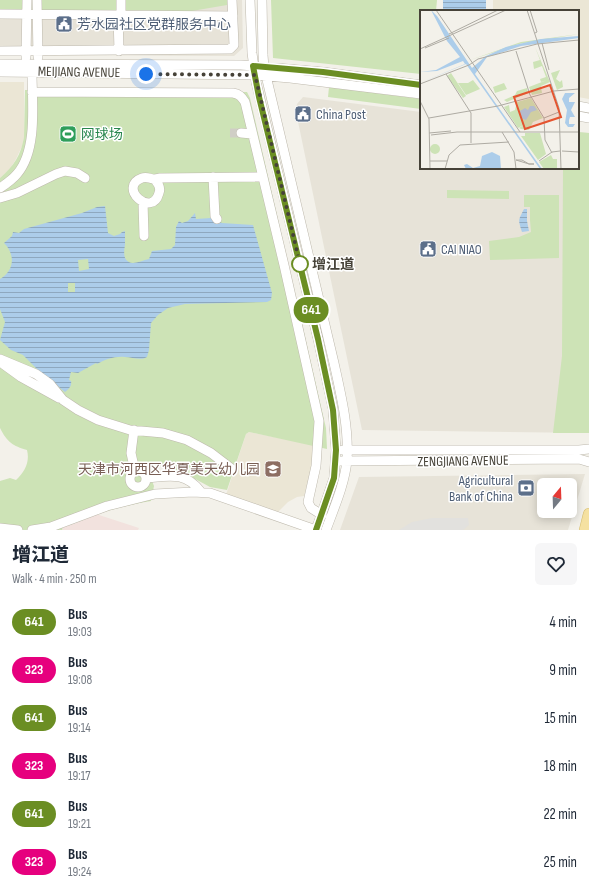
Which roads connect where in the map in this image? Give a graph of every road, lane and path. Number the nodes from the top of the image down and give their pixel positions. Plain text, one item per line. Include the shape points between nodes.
1 (27, 0) edge
2 (37, 0) edge
3 (121, 0) edge
4 (232, 0) edge
5 (250, 0) edge
6 (262, 0) edge
7 (0, 14) edge
8 (26, 14) junction
9 (37, 14) junction
10 (120, 15) junction
11 (233, 16) junction
12 (0, 51) edge
13 (26, 51) junction
14 (37, 51) junction
15 (119, 51) junction
16 (0, 64) edge
17 (32, 69) junction
18 (254, 71) junction
19 (265, 71) junction
20 (0, 72) edge
21 (420, 85) edge
22 (32, 92) junction
23 (420, 94) edge
24 (579, 106) edge
25 (589, 108) edge
26 (579, 116) edge
27 (589, 118) edge
28 (241, 134) tunnel mouth
29 (252, 134) junction
30 (213, 177) junction
31 (262, 177) junction
32 (85, 178) dead end
33 (154, 180) junction
34 (0, 188) edge
35 (0, 198) edge
36 (143, 202) junction
37 (217, 219) dead end
38 (144, 236) dead end
39 (0, 359) edge
40 (0, 362) edge
41 (63, 400) junction
42 (134, 430) junction
43 (589, 449) edge
44 (336, 450) junction
45 (347, 450) junction
46 (347, 461) junction
47 (336, 462) junction
48 (589, 462) edge
49 (232, 469) dead end
50 (135, 471) junction
51 (146, 478) junction
52 (140, 486) junction
53 (201, 492) junction
54 (142, 497) junction
55 (589, 514) edge
56 (322, 515) junction
57 (0, 528) edge
58 (18, 530) edge
59 (32, 530) edge
60 (316, 530) edge
61 (326, 530) edge
62 (585, 530) edge

1 - 8 street
2 - 9 street
3 - 10 street
4 - 11 street
5 - 18 street
6 - 19 street
7 - 8 street
8 - 9 street
8 - 13 street
9 - 10 street
9 - 14 street
10 - 11 street
10 - 15 street
11 - 15 street via 234,45 230,49
12 - 13 street
13 - 14 street
13 - 17 street
14 - 15 street
14 - 17 street
16 - 17 street, MEIJIANG AVENUE
17 - 18 street, MEIJIANG AVENUE
17 - 20 street, MEIJIANG AVENUE
17 - 22 street
18 - 19 street, MEIJIANG AVENUE
18 - 44 street via 321,353 333,410
19 - 21 street, MEIJIANG AVENUE via 323,72
19 - 23 street, MEIJIANG AVENUE via 290,78
19 - 45 street via 340,389
22 - 29 street via 236,93 240,94 245,102
22 - 34 street via 29,151 18,174
24 - 25 street
26 - 27 street
28 - 29 street
29 - 31 street
30 - 31 street
30 - 33 street
30 - 37 street
31 - 56 street via 319,421 316,466 308,502 311,508
32 - 35 street via 65,171 31,188
33 - 36 street via 159,186 159,195 149,203
33 - 36 street via 142,178 136,183 135,195
36 - 38 street
39 - 41 street via 36,374 50,384
40 - 41 street
41 - 42 street via 98,420
42 - 49 street via 163,433 187,440 211,453
42 - 50 street via 131,453
43 - 45 street, ZENGJIANG AVENUE
44 - 45 street, ZENGJIANG AVENUE
44 - 47 street
45 - 46 street
46 - 47 street, ZENGJIANG AVENUE
46 - 48 street, ZENGJIANG AVENUE via 579,459
46 - 61 street
47 - 56 street via 334,478
50 - 51 street via 142,472
50 - 52 street via 130,477 131,482 135,486
51 - 52 street
51 - 53 street via 184,478 195,484
52 - 54 street
53 - 54 street
53 - 60 street
54 - 59 street via 107,506 51,527
55 - 62 main road
56 - 60 street
57 - 58 street

